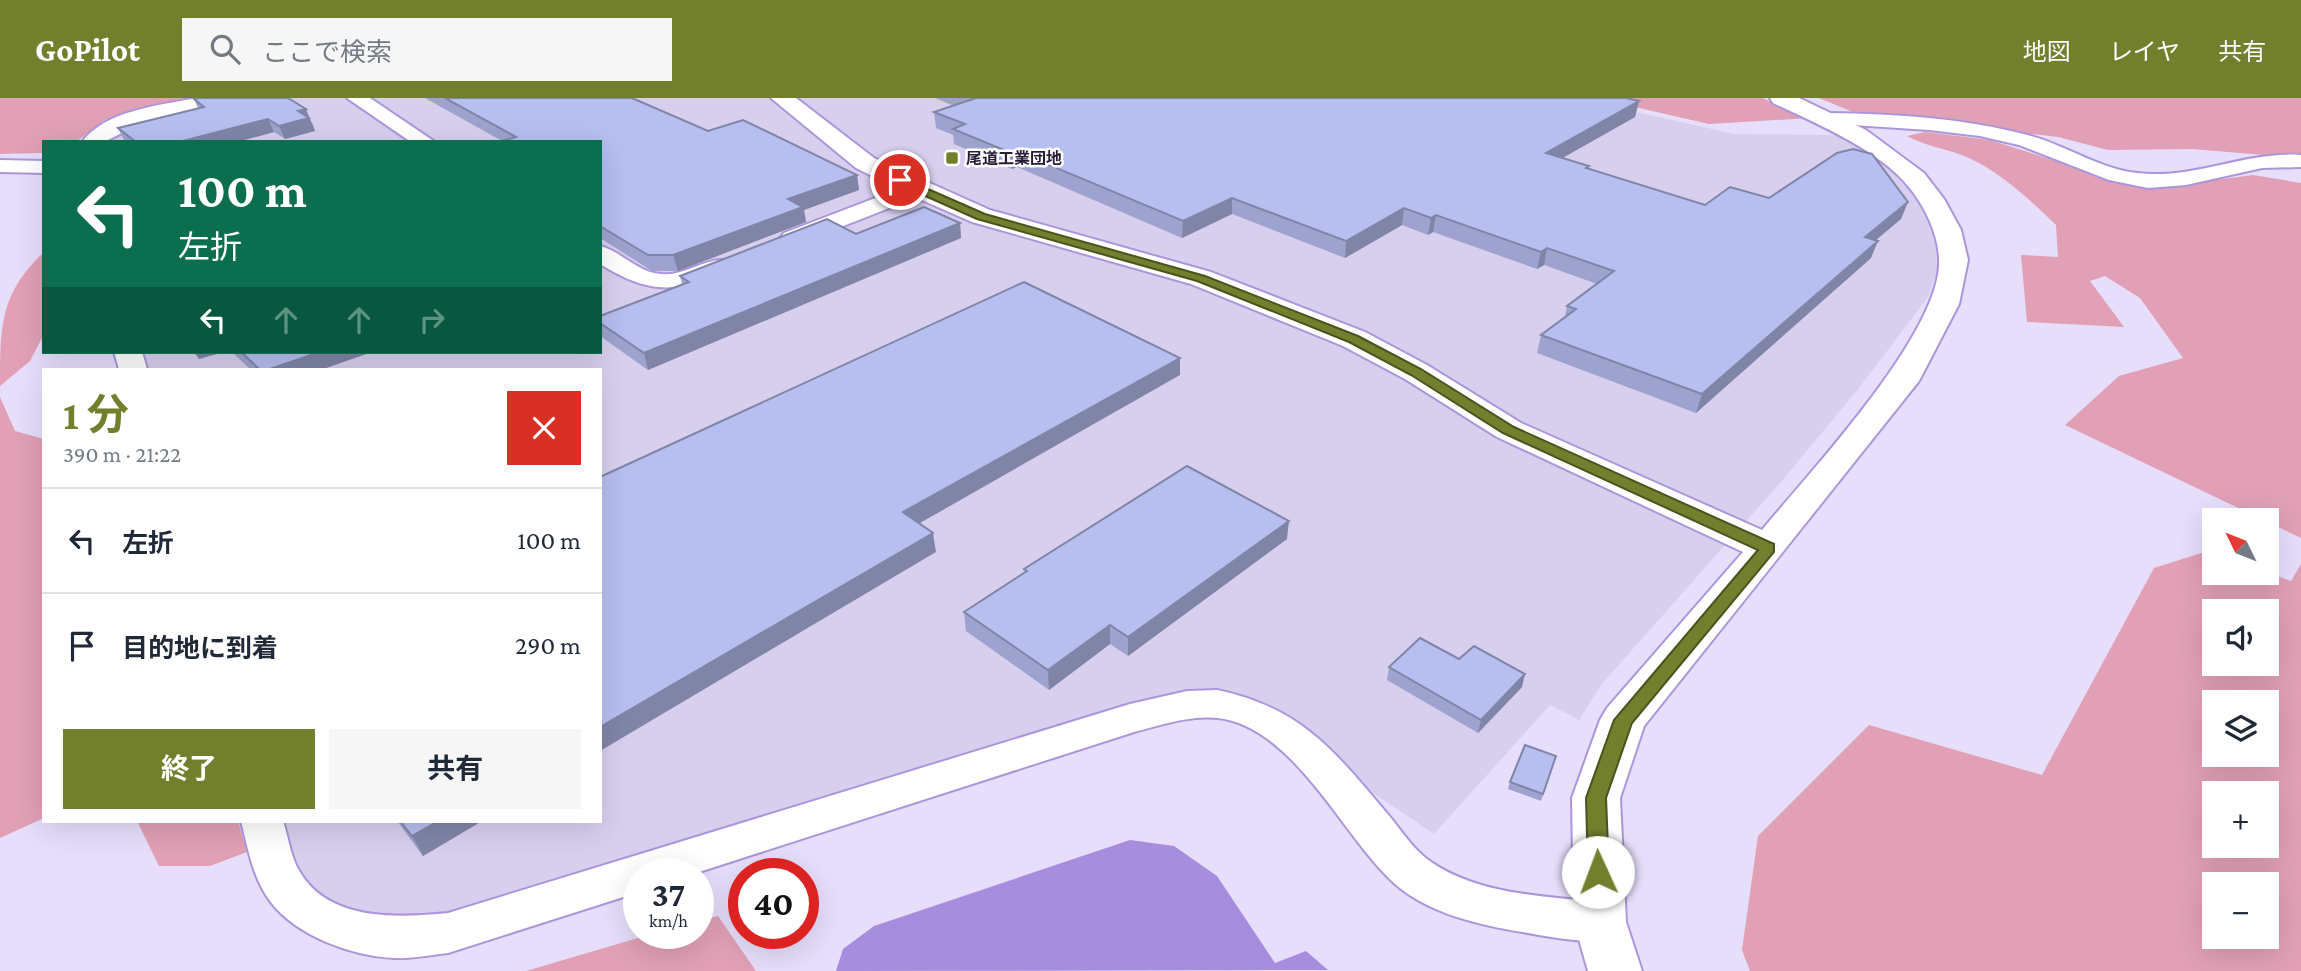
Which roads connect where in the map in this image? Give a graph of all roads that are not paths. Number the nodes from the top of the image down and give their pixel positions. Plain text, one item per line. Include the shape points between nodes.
1 (226, 98) edge
2 (357, 98) edge
3 (782, 98) edge
4 (1782, 98) edge
5 (1829, 120) junction
6 (94, 140) edge
7 (422, 140) edge
8 (2301, 161) edge
9 (0, 166) edge
10 (42, 167) edge
11 (917, 189) junction
12 (768, 248) edge
13 (602, 254) edge
14 (743, 258) edge
15 (1768, 548) junction
16 (263, 823) edge
17 (1600, 922) junction
18 (1615, 971) edge

1 - 6 street via 128,122
2 - 7 street
3 - 11 street via 865,163
4 - 5 street
5 - 8 street via 1897,121 2005,136 2120,177 2149,181 2262,159
5 - 15 street via 1886,154 1914,178 1947,230 1954,260 1944,304 1908,374
9 - 10 street
11 - 12 street
11 - 15 street via 981,216 1201,278 1342,334 1416,372 1508,430
13 - 14 street via 645,282 681,282
15 - 17 street via 1623,720 1596,798
16 - 17 street via 278,874 296,899 318,915 385,938 448,933 1130,719 1210,704 1261,717 1287,732 1413,873 1437,888 1503,911
17 - 18 street

